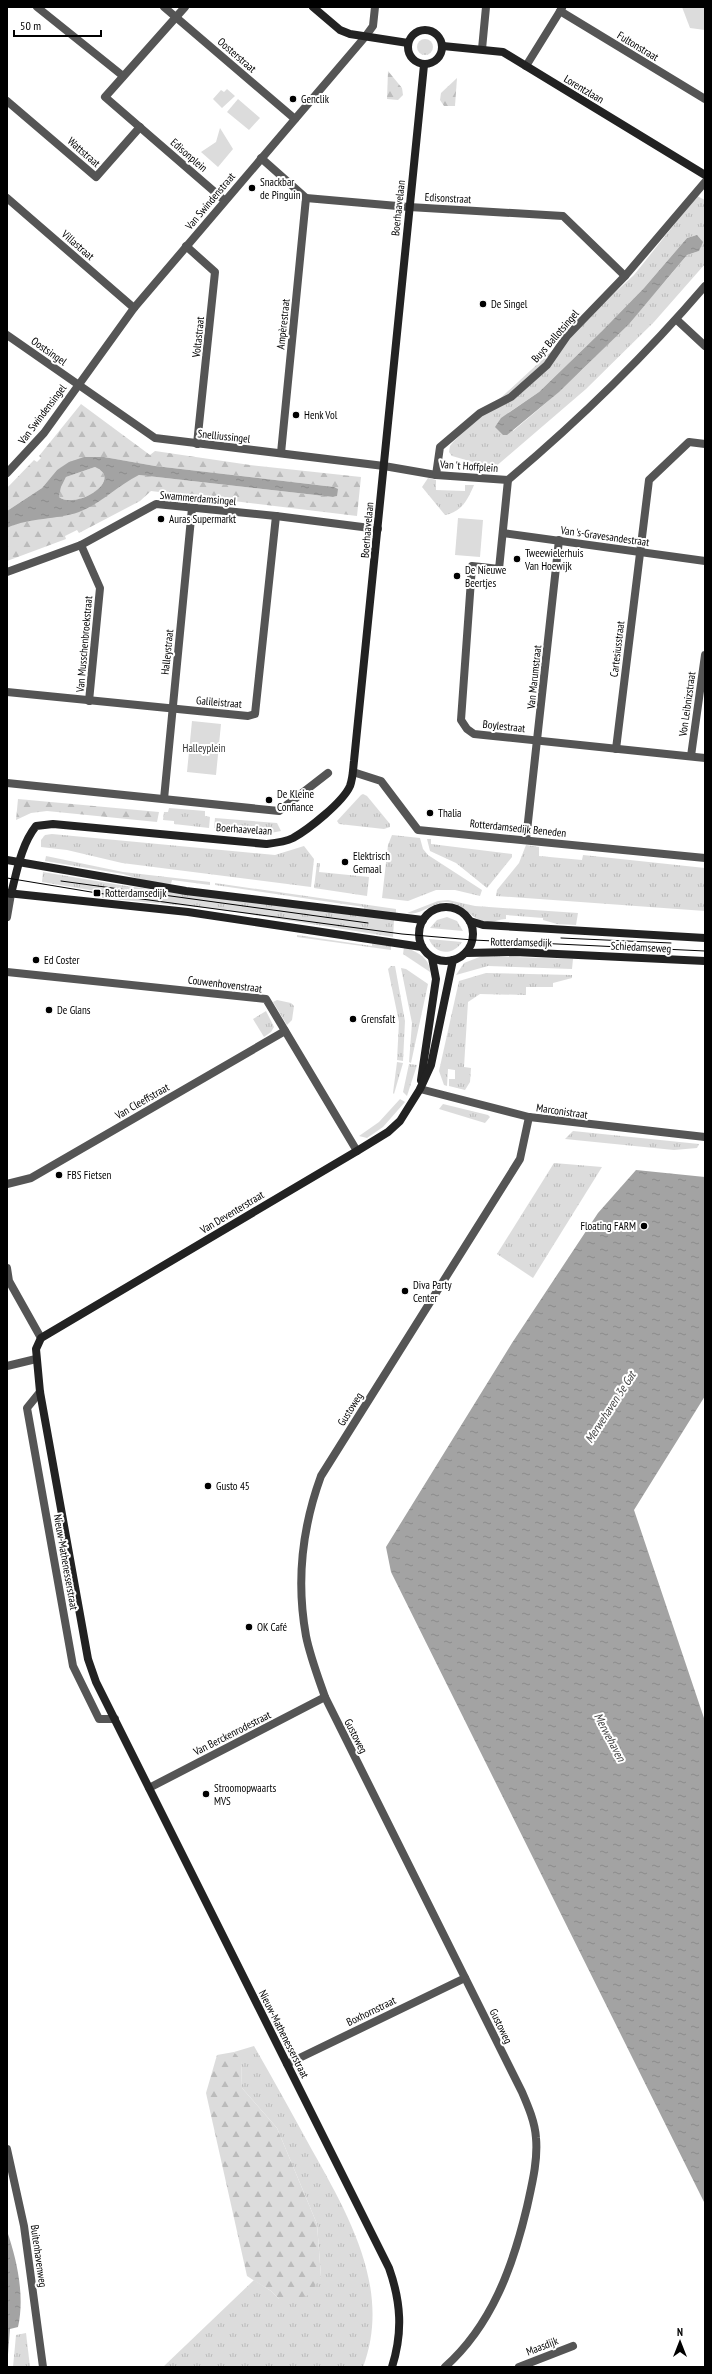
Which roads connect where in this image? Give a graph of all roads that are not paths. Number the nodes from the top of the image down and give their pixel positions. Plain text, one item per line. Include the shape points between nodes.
1 (37, 7) edge
2 (164, 7) edge
3 (185, 7) edge
4 (313, 7) edge
5 (375, 7) edge
6 (486, 7) edge
7 (561, 9) edge
8 (176, 17) junction
9 (365, 37) junction
10 (408, 44) junction
11 (443, 46) junction
12 (482, 48) junction
13 (424, 65) junction
14 (526, 66) junction
15 (123, 76) junction
16 (705, 99) edge
17 (7, 101) edge
18 (295, 119) junction
19 (140, 127) junction
20 (261, 158) junction
21 (705, 175) edge
22 (705, 182) edge
23 (7, 198) edge
24 (306, 198) junction
25 (224, 200) junction
26 (409, 207) junction
27 (186, 246) junction
28 (625, 276) junction
29 (705, 286) edge
30 (134, 308) junction
31 (677, 320) junction
32 (7, 334) edge
33 (705, 346) edge
34 (77, 385) junction
35 (197, 444) junction
36 (705, 444) edge
37 (281, 453) junction
38 (384, 466) junction
39 (7, 473) edge
40 (436, 474) junction
41 (508, 480) junction
42 (192, 508) junction
43 (276, 516) junction
44 (378, 529) junction
45 (503, 533) junction
46 (559, 540) junction
47 (82, 545) junction
48 (640, 552) junction
49 (705, 561) edge
50 (472, 566) joint
51 (7, 572) edge
52 (705, 655) edge
53 (7, 692) edge
54 (89, 701) junction
55 (172, 709) junction
56 (538, 741) junction
57 (616, 749) junction
58 (691, 756) junction
59 (705, 758) edge
60 (353, 772) junction
61 (328, 773) dead end
62 (7, 783) edge
63 (164, 799) junction
64 (526, 840) junction
65 (705, 858) edge
66 (7, 860) edge
67 (20, 861) junction
68 (9, 894) edge
69 (7, 917) edge
70 (423, 920) junction
71 (470, 921) junction
72 (578, 930) joint
73 (705, 938) edge
74 (422, 947) junction
75 (466, 953) junction
76 (576, 955) joint
77 (432, 958) junction
78 (453, 960) junction
79 (705, 961) edge
80 (7, 972) edge
81 (285, 1031) junction
82 (420, 1089) junction
83 (529, 1117) junction
84 (705, 1137) edge
85 (357, 1151) junction
86 (7, 1184) edge
87 (7, 1268) edge
88 (41, 1338) junction
89 (36, 1359) junction
90 (7, 1366) edge
91 (40, 1392) junction
92 (324, 1697) junction
93 (116, 1719) junction
94 (149, 1788) junction
95 (465, 1978) junction
96 (287, 2064) junction
97 (7, 2149) edge
98 (573, 2346) dead end
99 (44, 2367) edge
100 (392, 2367) edge
101 (445, 2367) edge
102 (519, 2367) edge

1 - 15 street
2 - 8 street, Oosterstraat
3 - 8 street
4 - 9 street via 340,30
5 - 9 street, Van Swindenstraat via 373,26
6 - 12 street
7 - 14 street
7 - 16 street, Fultonstraat
8 - 15 street
8 - 18 street, Oosterstraat
9 - 10 street
9 - 18 street, Van Swindenstraat
10 - 11 street via 412,36 424,30 437,34
10 - 13 street via 411,58
11 - 12 street, Lorentzlaan
11 - 13 street via 439,58
12 - 14 street, Lorentzlaan via 503,52
13 - 26 street, Boerhaavelaan
14 - 21 street, Lorentzlaan
15 - 19 street, Edisonplein via 105,97
17 - 19 street, Wattstraat via 96,177
18 - 20 street, Van Swindenstraat
19 - 25 street, Edisonplein
20 - 24 street
20 - 25 street, Van Swindenstraat
22 - 28 street, Buys Ballotsingel
23 - 30 street, Villastraat
24 - 26 street, Edisonstraat
24 - 37 street, Ampèrestraat
25 - 27 street, Van Swindenstraat
26 - 28 street, Edisonstraat via 563,216
26 - 38 street, Boerhaavelaan
27 - 30 street, Van Swindenstraat
27 - 35 street, Voltastraat via 216,272
28 - 40 street, Buys Ballotsingel via 567,336 547,365 511,397 480,413 440,447
29 - 31 street
30 - 34 street, Van Swindenstraat
31 - 33 street
31 - 41 street via 609,389
32 - 34 street, Oostsingel
34 - 35 street, Snelliussingel via 155,438
34 - 39 street, Van Swindensingel via 44,433
35 - 37 street, Snelliussingel
36 - 48 street, Cartesiusstraat via 689,442 649,480
37 - 38 street, Snelliussingel
38 - 40 street, Van 't Hoffplein
38 - 44 street, Boerhaavelaan
40 - 41 street, Van 't Hoffplein
41 - 45 street, Van 't Hoffplein
42 - 43 street, Swammerdamsingel
42 - 47 street, Swammerdamsingel via 156,504
42 - 55 street, Halleystraat
43 - 44 street, Swammerdamsingel
43 - 55 street, Galileistraat via 255,714 248,716
44 - 60 street, Boerhaavelaan
45 - 46 street, Van 's-Gravesandestraat
45 - 50 street, Van 't Hoffplein via 499,569
46 - 48 street, Van 's-Gravesandestraat
46 - 56 street, Van Marumstraat
47 - 51 street, Swammerdamsingel
47 - 54 street, Van Musschenbroekstraat via 100,588
48 - 49 street, Van 's-Gravesandestraat
48 - 57 street, Cartesiusstraat
50 - 56 street, Boylestraat via 461,720 474,734
52 - 58 street, Von Leibnizstraat
53 - 54 street, Galileistraat
54 - 55 street, Galileistraat
55 - 63 street, Halleystraat
56 - 57 street, Boylestraat
56 - 64 street, Van Marumstraat
57 - 58 street, Boylestraat
58 - 59 street, Boylestraat
60 - 64 street, Rotterdamsedijk Beneden via 380,782 418,830
60 - 67 street, Boerhaavelaan via 350,786 342,798 322,816 287,840 266,844 45,824 36,826 29,836
61 - 63 street via 279,811
62 - 63 street
64 - 65 street, Rotterdamsedijk Beneden
66 - 67 street
67 - 68 street
67 - 70 street via 186,891
68 - 69 street
68 - 74 street via 188,912
70 - 71 street via 433,910 447,907 460,911
70 - 74 street via 419,933
71 - 72 street, Rotterdamsedijk via 483,925
71 - 75 street via 474,934
72 - 73 street, Schiedamseweg
74 - 77 street
75 - 76 street, Rotterdamsedijk
75 - 78 street
76 - 79 street, Schiedamseweg
77 - 78 street via 439,961
77 - 82 street, Van Deventerstraat via 436,979
78 - 82 street, Van Deventerstraat via 431,1066
80 - 81 street, Couwenhovenstraat via 266,999
81 - 85 street, Couwenhovenstraat
81 - 86 street, Van Cleeffstraat via 31,1178
82 - 83 street, Marconistraat
82 - 85 street, Van Deventerstraat via 400,1121 388,1132
83 - 84 street, Marconistraat
83 - 92 street, Gustoweg via 520,1159 321,1476 310,1505 301,1565 302,1604 306,1637
85 - 88 street, Van Deventerstraat
87 - 88 street via 9,1281
88 - 89 street, Nieuw-Mathenesserstraat via 36,1348
89 - 90 street
89 - 91 street, Nieuw-Mathenesserstraat
91 - 93 street, Nieuw-Mathenesserstraat via 88,1659 96,1682
91 - 93 street, Nieuw-Mathenesserstraat via 27,1408 73,1666 99,1719
92 - 94 street, Van Berckenrodestraat
92 - 95 street, Gustoweg
93 - 94 street, Nieuw-Mathenesserstraat
94 - 96 street, Nieuw-Mathenesserstraat
95 - 96 street, Boxhornstraat
95 - 101 street, Gustoweg via 531,2114 536,2137 536,2162 509,2273 482,2323
96 - 100 street, Nieuw-Mathenesserstraat via 389,2268 396,2288 400,2332
97 - 99 street, Buitenhavenweg via 24,2226
98 - 102 street, Maasdijk

